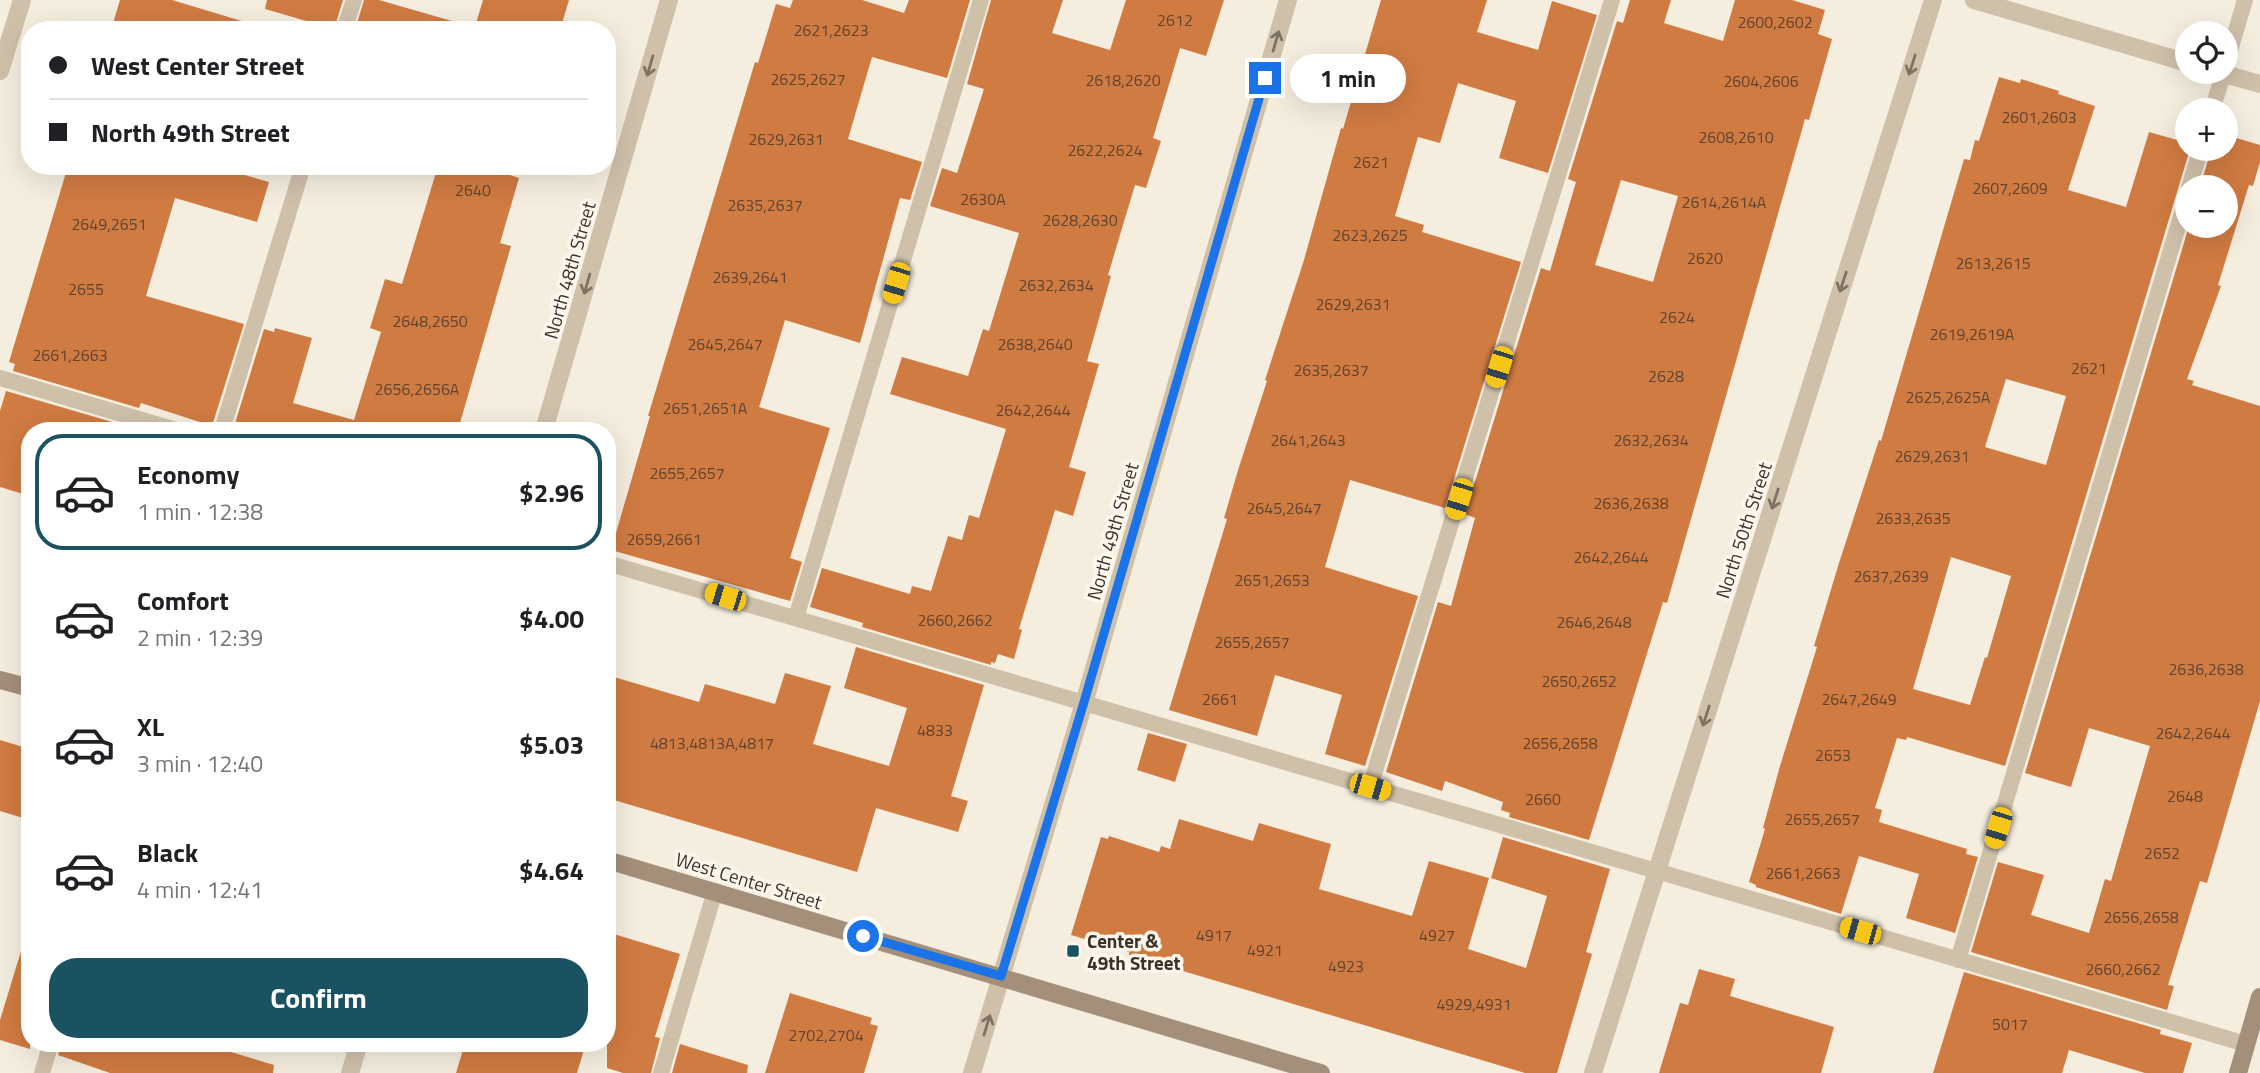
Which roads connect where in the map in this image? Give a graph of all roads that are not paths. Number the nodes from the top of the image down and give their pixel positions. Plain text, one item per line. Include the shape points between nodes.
1 (22, 0) edge
2 (354, 0) edge
3 (668, 0) edge
4 (981, 0) edge
5 (1288, 0) edge
6 (1612, 0) edge
7 (1933, 0) edge
8 (1975, 0) edge
9 (2245, 0) edge
10 (347, 21) edge
11 (2238, 22) edge
12 (2175, 59) edge
13 (0, 71) edge
14 (2238, 76) edge
15 (2260, 84) edge
16 (300, 175) edge
17 (2175, 236) edge
18 (0, 378) edge
19 (149, 422) edge
20 (224, 422) edge
21 (546, 422) edge
22 (616, 566) edge
23 (796, 618) junction
24 (0, 680) edge
25 (21, 686) edge
26 (1084, 702) junction
27 (1370, 787) junction
28 (616, 863) edge
29 (1657, 871) junction
30 (715, 891) junction
31 (1958, 960) junction
32 (1001, 976) junction
33 (2260, 997) edge
34 (2246, 1044) junction
35 (48, 1052) edge
36 (356, 1052) edge
37 (1291, 1068) edge
38 (41, 1073) edge
39 (350, 1073) edge
40 (661, 1073) edge
41 (972, 1073) edge
42 (1321, 1073) edge
43 (1593, 1073) edge
44 (2238, 1073) edge

1 - 13 street
2 - 10 lane
3 -> 21 street, North 48th Street
4 - 23 lane
26 -> 5 street, North 49th Street
6 - 27 lane
7 -> 29 street, North 50th Street
8 - 12 street
9 - 11 lane
14 - 15 street
16 - 20 lane
17 - 31 lane
18 - 19 lane
22 - 23 lane
23 - 26 lane
24 - 25 street
26 - 27 lane
26 - 32 street, North 49th Street
27 - 29 lane
28 - 30 street, West Center Street
29 - 31 lane
29 - 43 street, North 50th Street
30 - 32 street, West Center Street
30 - 40 lane
31 - 34 lane
32 - 37 street, West Center Street
41 -> 32 street, North 49th Street
33 - 34 street
34 - 44 street
35 - 38 lane
36 - 39 street
37 - 42 street, West Center Street

